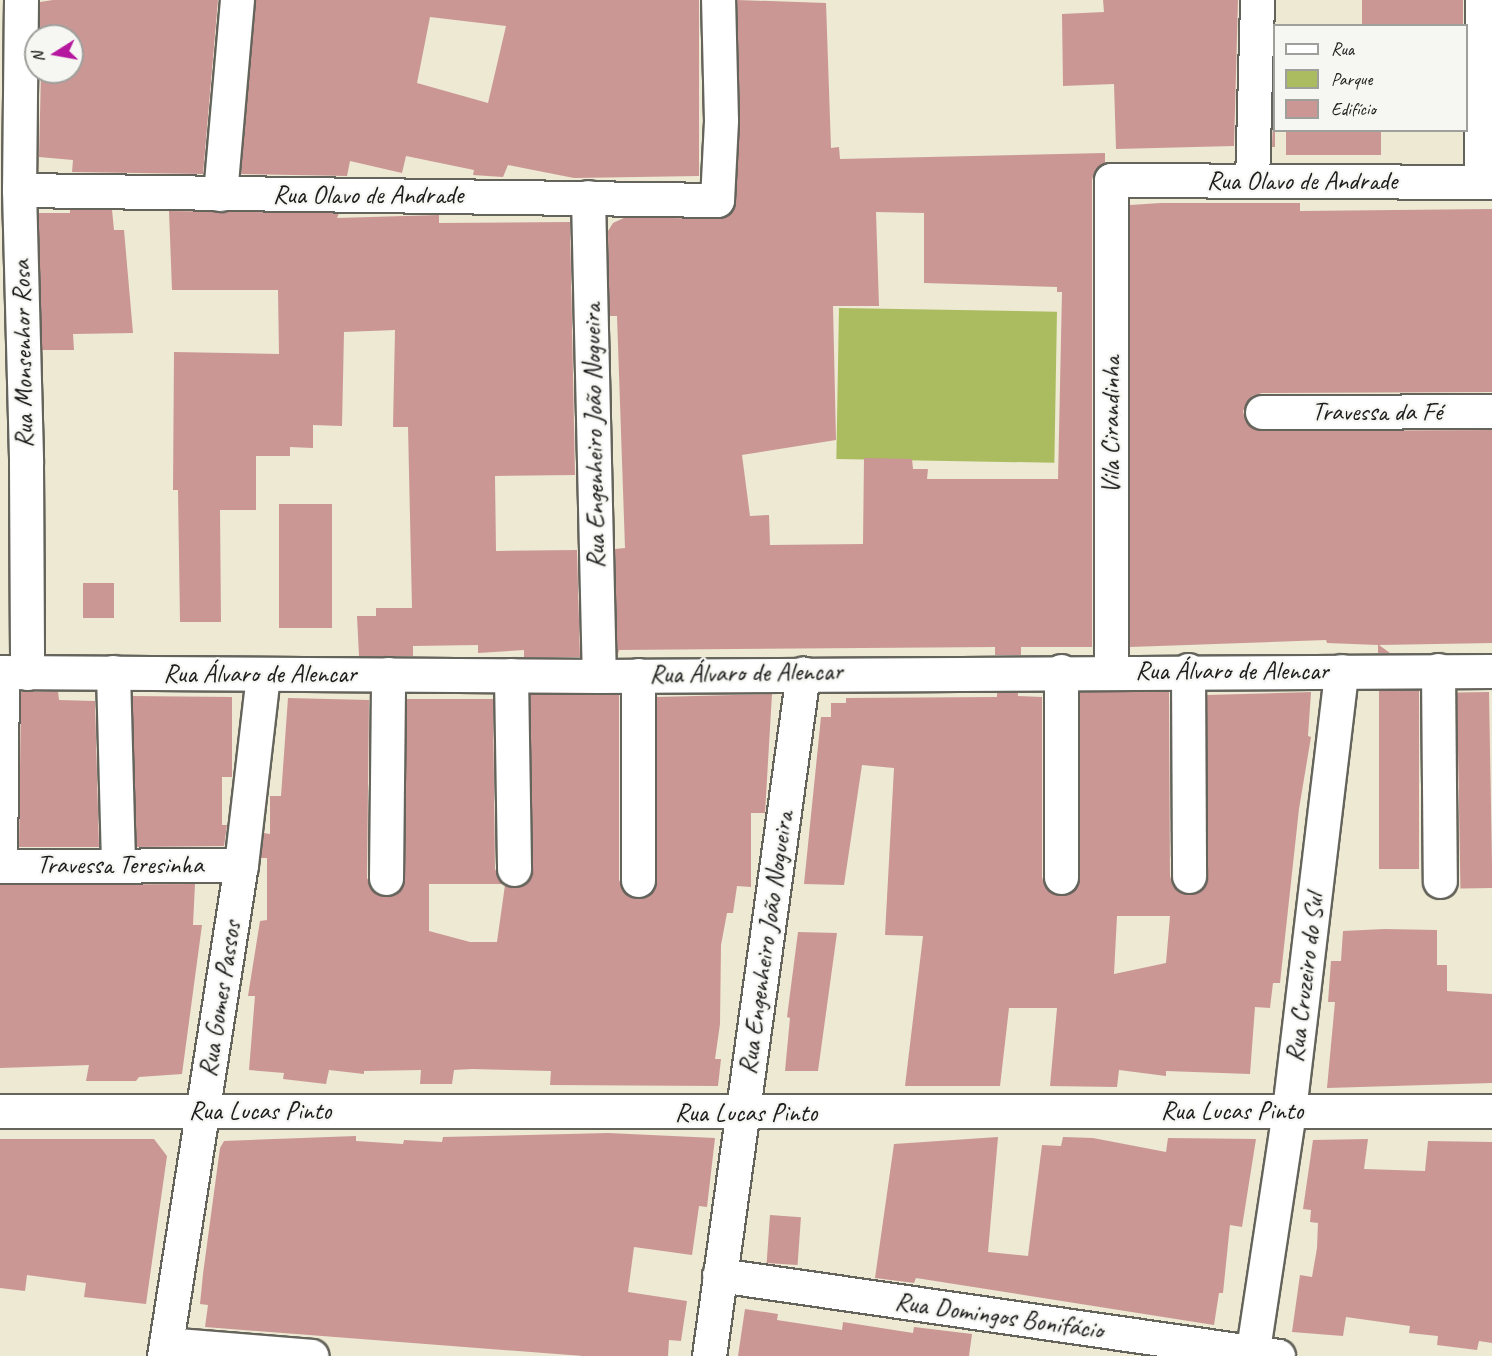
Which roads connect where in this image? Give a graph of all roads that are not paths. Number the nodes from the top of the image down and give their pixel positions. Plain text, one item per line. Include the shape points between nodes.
1 (21, 0) edge
2 (237, 0) edge
3 (718, 0) edge
4 (1257, 0) edge
5 (1482, 0) edge
6 (1111, 180) joint
7 (1252, 181) junction
8 (1486, 182) edge
9 (18, 190) junction
10 (220, 194) junction
11 (588, 197) junction
12 (1492, 411) edge
13 (1263, 412) dead end
14 (1112, 670) junction
15 (1188, 670) junction
16 (1438, 670) junction
17 (1061, 671) junction
18 (1341, 671) junction
19 (1492, 671) edge
20 (10, 672) edge
21 (113, 672) junction
22 (803, 673) junction
23 (388, 674) junction
24 (511, 675) junction
25 (638, 675) junction
26 (263, 676) junction
27 (600, 676) junction
28 (118, 864) junction
29 (241, 865) junction
30 (0, 866) edge
31 (514, 869) dead end
32 (1189, 876) dead end
33 (1061, 877) dead end
34 (386, 878) dead end
35 (638, 880) dead end
36 (1440, 881) dead end
37 (1289, 1110) junction
38 (0, 1111) edge
39 (203, 1111) junction
40 (1492, 1112) edge
41 (743, 1113) junction
42 (719, 1275) junction
43 (165, 1350) edge
44 (1261, 1355) edge
45 (312, 1356) edge
46 (709, 1356) edge

1 - 9 street, Rua Monsenhor Rosa
2 - 10 street
3 - 11 street, Rua Olavo de Andrade via 721,120 717,200
4 - 7 street
5 - 8 street
6 - 7 street, Rua Olavo de Andrade
6 - 14 street, Vila Cirandinha
7 - 8 street, Rua Olavo de Andrade
9 - 10 street, Rua Olavo de Andrade
9 - 20 street, Rua Monsenhor Rosa via 26,440
10 - 11 street, Rua Olavo de Andrade
11 - 27 street, Rua Engenheiro João Nogueira
12 - 13 street, Travessa da Fé
14 - 15 street, Rua Álvaro de Alencar
14 - 17 street, Rua Álvaro de Alencar
15 - 18 street, Rua Álvaro de Alencar
15 - 32 street
16 - 18 street, Rua Álvaro de Alencar
16 - 19 street, Rua Álvaro de Alencar
16 - 36 street
17 - 22 street, Rua Álvaro de Alencar
17 - 33 street
18 - 37 street, Rua Cruzeiro do Sul
20 - 21 street, Rua Álvaro de Alencar
20 - 30 street, Rua Monsenhor Rosa
21 - 26 street, Rua Álvaro de Alencar
21 - 28 street
22 - 25 street, Rua Álvaro de Alencar
22 - 41 street, Rua Engenheiro João Nogueira
23 - 24 street, Rua Álvaro de Alencar
23 - 26 street, Rua Álvaro de Alencar
23 - 34 street
24 - 27 street, Rua Álvaro de Alencar
24 - 31 street
25 - 27 street, Rua Álvaro de Alencar
25 - 35 street
26 - 29 street, Rua Gomes Passos
28 - 29 street, Travessa Teresinha
28 - 30 street, Travessa Teresinha
29 - 39 street, Rua Gomes Passos
37 - 40 street, Rua Lucas Pinto
37 - 41 street, Rua Lucas Pinto
37 - 44 street, Rua Cruzeiro do Sul
38 - 39 street, Rua Lucas Pinto
39 - 41 street, Rua Lucas Pinto
39 - 43 street, Rua Gomes Passos
41 - 42 street, Rua Engenheiro João Nogueira
42 - 44 street, Rua Domingos Bonifácio
42 - 46 street, Rua Engenheiro João Nogueira
43 - 45 street

